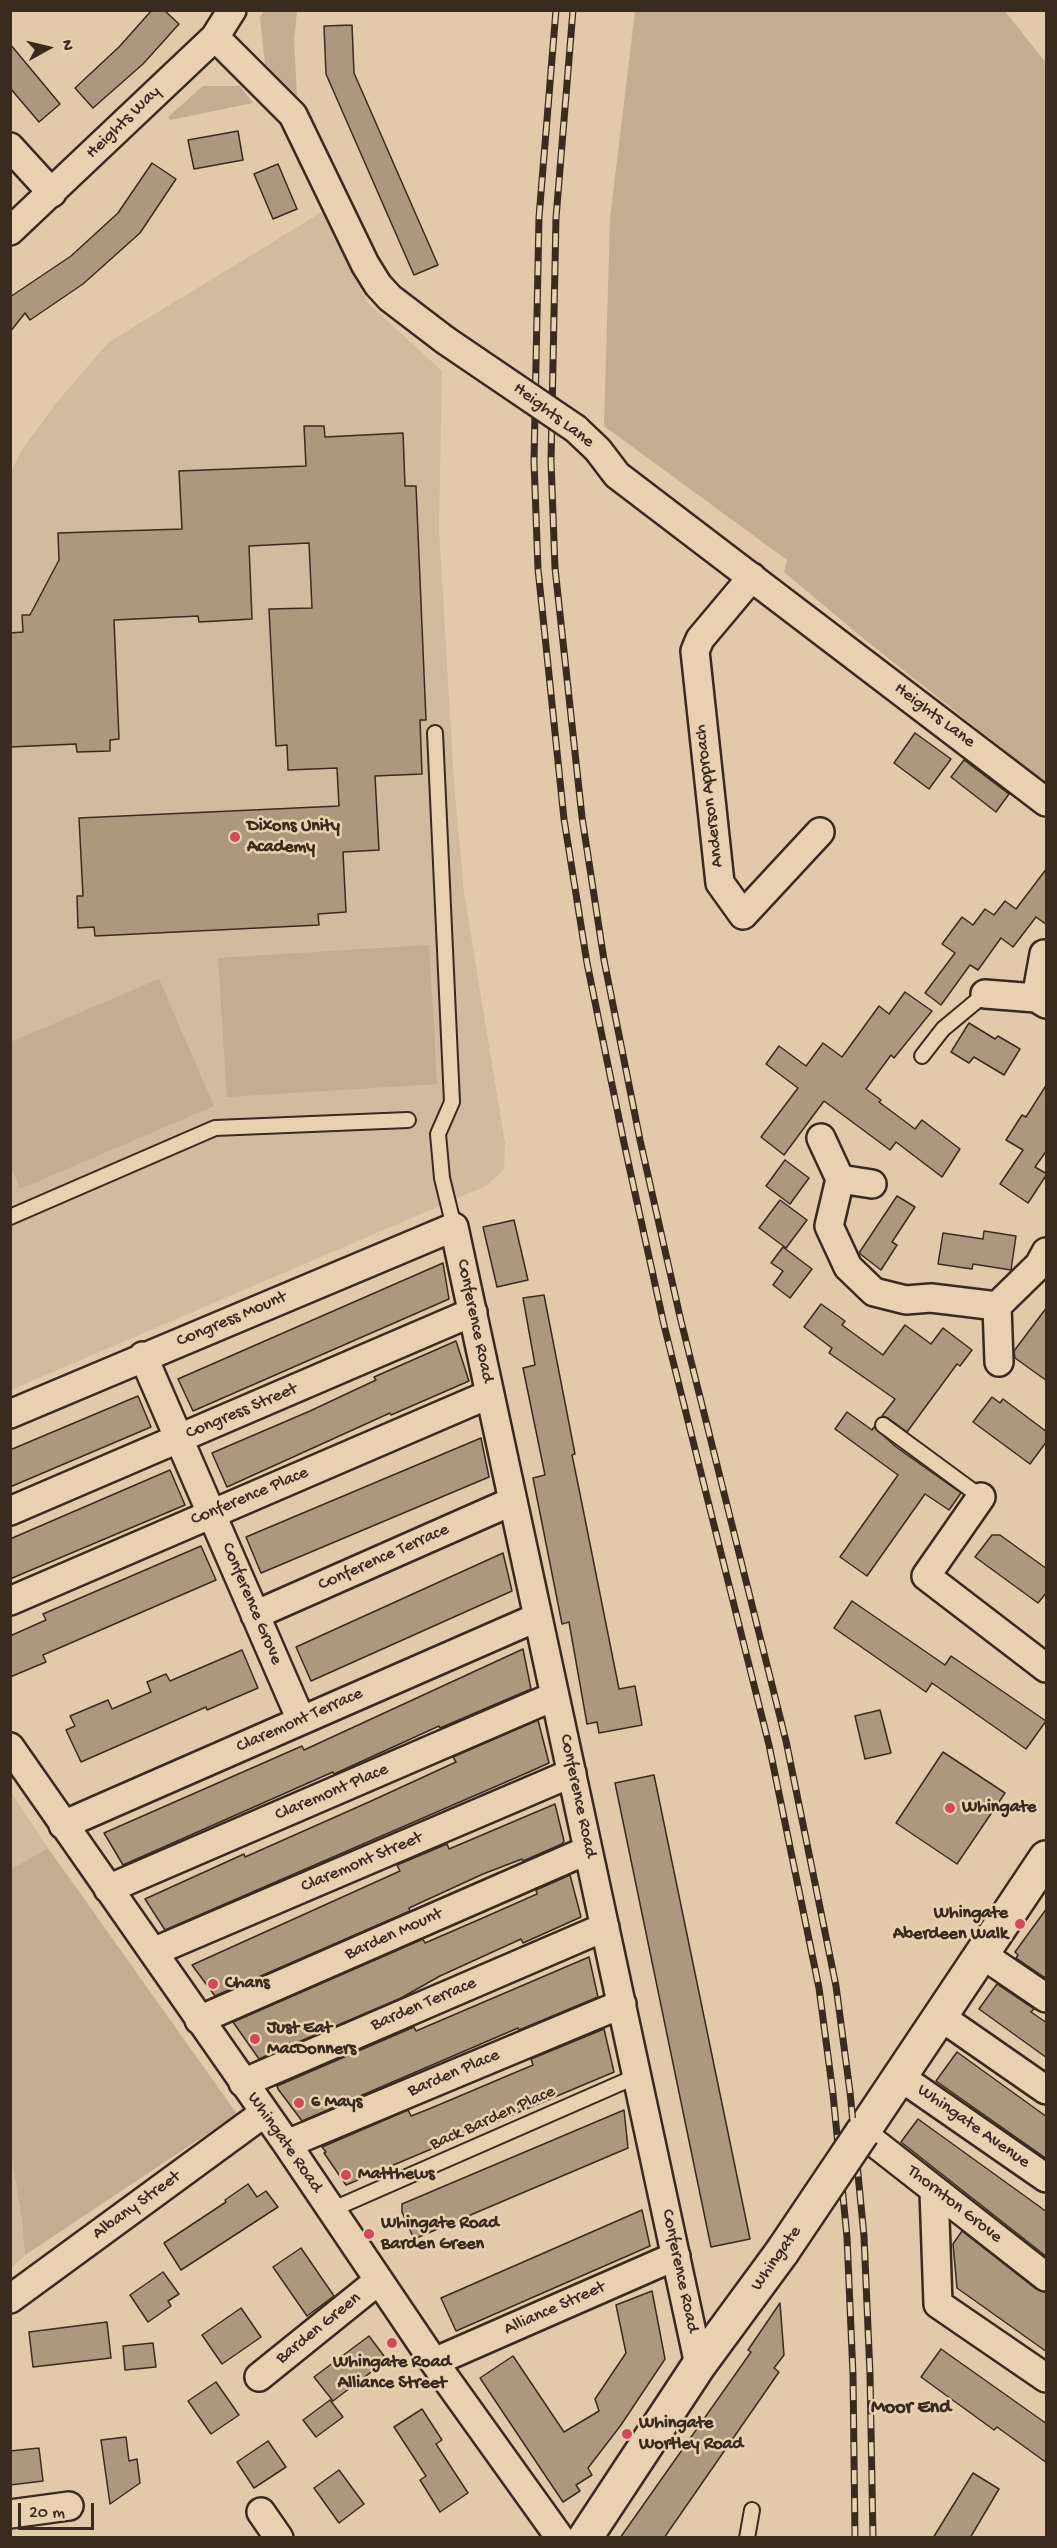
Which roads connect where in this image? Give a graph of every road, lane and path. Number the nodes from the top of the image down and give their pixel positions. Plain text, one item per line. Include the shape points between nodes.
1 (232, 10) edge
2 (215, 37) junction
3 (10, 147) edge
4 (51, 193) junction
5 (10, 231) edge
6 (752, 578) junction
7 (435, 734) dead end
8 (1047, 802) edge
9 (820, 832) dead end
10 (1044, 954) dead end
11 (985, 994) joint
12 (1041, 1001) edge
13 (922, 1056) dead end
14 (408, 1120) dead end
15 (822, 1138) dead end
16 (840, 1179) junction
17 (872, 1184) dead end
18 (10, 1217) edge
19 (454, 1227) junction
20 (1047, 1252) edge
21 (998, 1306) junction
22 (473, 1312) junction
23 (143, 1356) junction
24 (999, 1362) dead end
25 (490, 1394) junction
26 (10, 1414) edge
27 (883, 1425) dead end
28 (179, 1439) junction
29 (981, 1497) joint
30 (513, 1501) junction
31 (10, 1511) edge
32 (212, 1514) junction
33 (10, 1601) edge
34 (255, 1615) junction
35 (538, 1617) junction
36 (1047, 1668) edge
37 (555, 1696) junction
38 (301, 1720) junction
39 (10, 1747) edge
40 (572, 1773) junction
41 (63, 1825) junction
42 (588, 1850) junction
43 (1042, 1876) edge
44 (108, 1889) junction
45 (605, 1927) junction
46 (153, 1952) junction
47 (983, 1955) junction
48 (1047, 1998) edge
49 (622, 2004) junction
50 (941, 2017) junction
51 (199, 2020) junction
52 (637, 2076) junction
53 (899, 2076) junction
54 (243, 2083) junction
55 (1047, 2090) edge
56 (264, 2113) junction
57 (862, 2133) junction
58 (287, 2144) junction
59 (1047, 2178) edge
60 (934, 2191) junction
61 (331, 2210) junction
62 (676, 2256) junction
63 (1047, 2277) edge
64 (378, 2281) junction
65 (10, 2299) edge
66 (434, 2362) junction
67 (699, 2366) junction
68 (259, 2377) dead end
69 (1047, 2378) edge
70 (69, 2506) dead end
71 (752, 2510) dead end
72 (261, 2512) dead end
73 (10, 2514) edge
74 (279, 2538) edge
75 (560, 2538) edge
76 (585, 2538) edge
77 (747, 2538) edge

1 - 2 street, Heights Way
2 - 4 street, Heights Way
2 - 6 street, Heights Lane, bridge via 293,115 365,264 390,298 576,429 617,475
3 - 4 street
4 - 5 street, Heights Way
6 - 8 street, Heights Lane
6 - 9 street, Anderson Approach via 700,639 694,665 720,883 743,915
7 - 19 lane via 452,1102 438,1134 442,1178
10 - 12 street
11 - 12 street
11 - 13 lane via 943,1029
14 - 18 lane via 215,1128
15 - 16 street
16 - 17 street
16 - 21 street via 830,1226 848,1267 874,1293 906,1300 931,1298
19 - 22 street, Conference Road
19 - 23 street, Congress Mount
20 - 21 street
21 - 24 street
22 - 25 street, Conference Road
22 - 28 street, Congress Street
23 - 26 street, Congress Mount
23 - 28 street, Conference Grove
25 - 30 street, Conference Road
25 - 32 street, Conference Place
27 - 29 lane
28 - 31 street, Congress Street
28 - 32 street, Conference Grove
29 - 36 street via 926,1576
30 - 34 street, Conference Terrace
30 - 35 street, Conference Road
32 - 33 street, Conference Place
32 - 34 street, Conference Grove
34 - 38 street, Conference Grove
35 - 37 street, Conference Road
35 - 38 street, Claremont Terrace
37 - 40 street, Conference Road
37 - 44 street, Claremont Place
38 - 41 street, Claremont Terrace
39 - 41 street, Whingate Road
40 - 42 street, Conference Road
40 - 46 street, Claremont Street
41 - 44 street, Whingate Road
42 - 45 street, Conference Road
42 - 51 street, Barden Mount
43 - 47 street, Whingate
44 - 46 street, Whingate Road
45 - 49 street, Conference Road
45 - 54 street, Barden Terrace
46 - 51 street, Whingate Road
47 - 48 street
47 - 50 street, Whingate
49 - 52 street, Conference Road
49 - 58 street, Barden Place
50 - 53 street, Whingate
50 - 55 street
51 - 54 street, Whingate Road
52 - 61 lane, Back Barden Place
52 - 62 street, Conference Road
53 - 57 street, Whingate
53 - 59 street, Whingate Avenue
54 - 56 street, Whingate Road
56 - 58 street, Whingate Road
56 - 65 street, Albany Street
57 - 60 street, Thornton Grove
57 - 67 street, Whingate, bridge
58 - 61 street, Whingate Road
60 - 63 street, Thornton Grove
60 - 69 street via 938,2304
61 - 64 street, Whingate Road
62 - 66 street, Alliance Street
62 - 67 street, Conference Road
64 - 66 street, Whingate Road
64 - 68 street, Barden Green
66 - 75 street, Whingate Road
67 - 76 street, Whingate
70 - 73 street
71 - 77 lane
72 - 74 street

